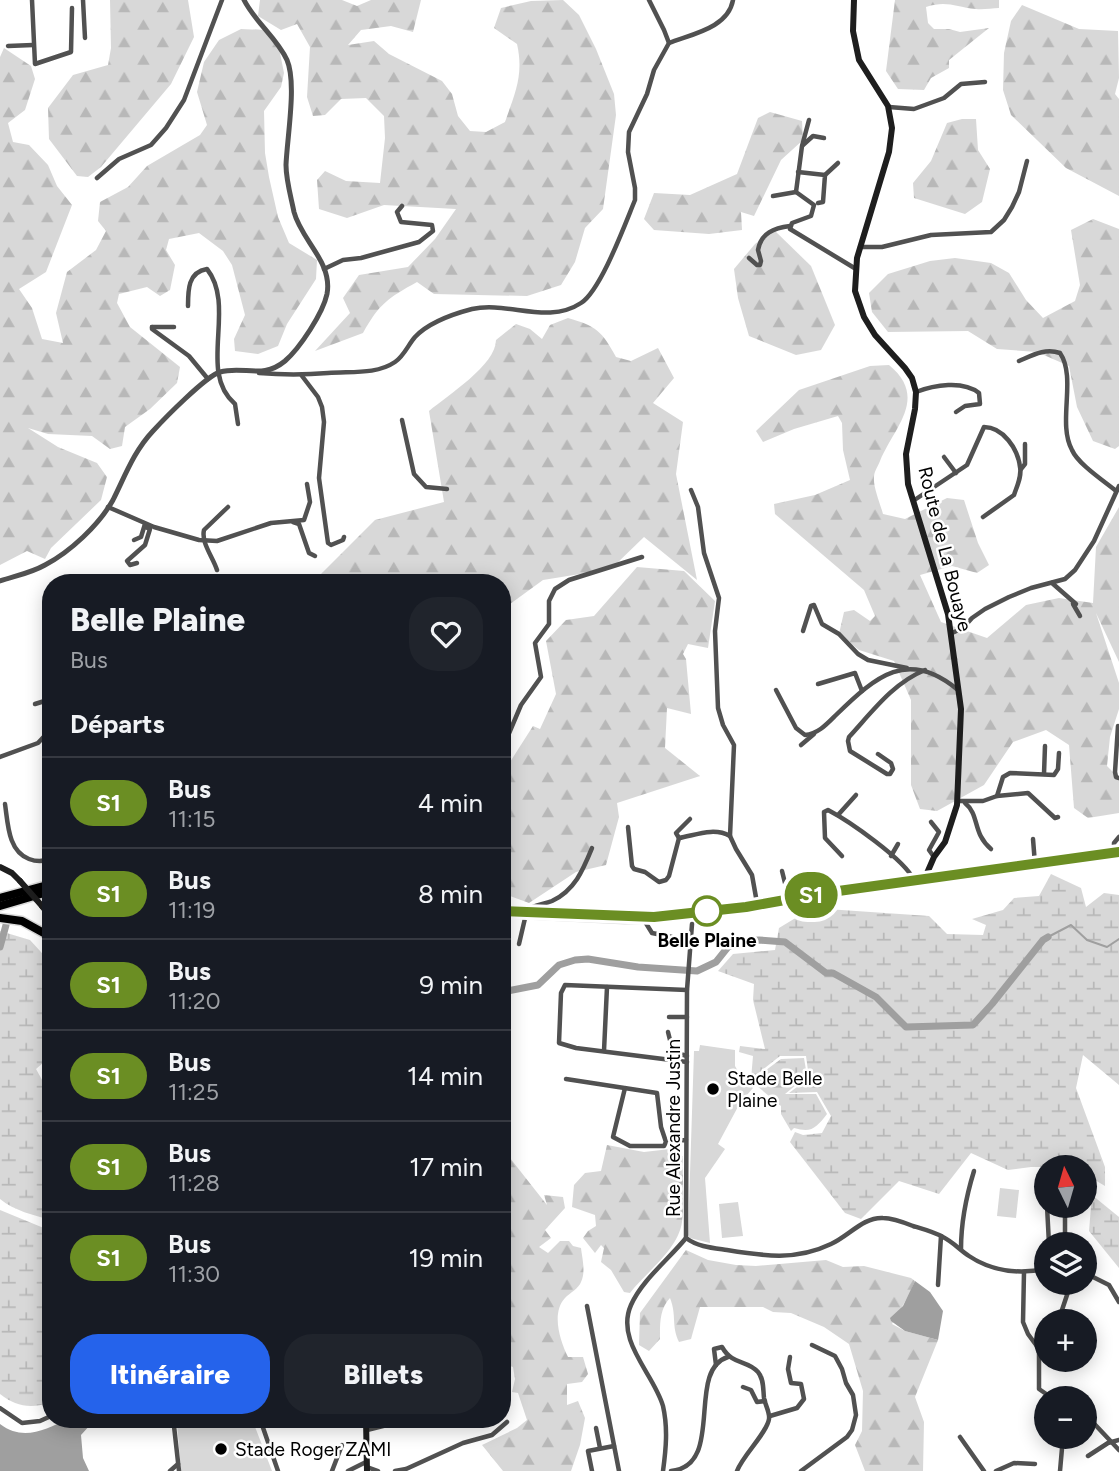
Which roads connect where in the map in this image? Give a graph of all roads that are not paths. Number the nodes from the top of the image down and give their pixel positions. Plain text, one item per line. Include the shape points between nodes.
1 (32, 0) edge
2 (83, 0) edge
3 (222, 0) edge
4 (244, 0) edge
5 (649, 0) edge
6 (733, 0) edge
7 (854, 0) edge
8 (72, 8) dead end
9 (85, 38) dead end
10 (668, 43) junction
11 (33, 45) junction
12 (8, 46) dead end
13 (985, 82) dead end
14 (889, 107) junction
15 (809, 120) dead end
16 (824, 138) dead end
17 (802, 146) junction
18 (1027, 161) dead end
19 (838, 163) dead end
20 (798, 172) junction
21 (825, 176) junction
22 (97, 178) dead end
23 (796, 192) junction
24 (773, 196) dead end
25 (818, 203) dead end
26 (402, 206) dead end
27 (790, 226) junction
28 (860, 247) junction
29 (749, 258) dead end
30 (324, 269) junction
31 (856, 269) junction
32 (188, 306) dead end
33 (174, 327) dead end
34 (1019, 361) dead end
35 (218, 373) junction
36 (259, 373) junction
37 (302, 376) junction
38 (208, 379) junction
39 (916, 392) junction
40 (956, 412) dead end
41 (401, 420) dead end
42 (238, 424) dead end
43 (1025, 444) dead end
44 (944, 457) dead end
45 (1021, 469) junction
46 (956, 473) junction
47 (307, 484) dead end
48 (447, 489) dead end
49 (1117, 489) edge
50 (691, 490) dead end
51 (912, 501) junction
52 (108, 507) junction
53 (228, 507) dead end
54 (983, 517) dead end
55 (288, 521) junction
56 (145, 525) junction
57 (344, 537) dead end
58 (134, 540) dead end
59 (203, 541) junction
60 (315, 556) dead end
61 (642, 557) dead end
62 (137, 564) dead end
63 (217, 570) dead end
64 (0, 581) edge
65 (1052, 583) junction
66 (1080, 616) dead end
67 (803, 631) dead end
68 (951, 633) junction
69 (908, 668) junction
70 (926, 670) junction
71 (818, 684) dead end
72 (959, 690) junction
73 (776, 691) dead end
74 (862, 691) junction
75 (42, 702) edge
76 (35, 704) dead end
77 (1118, 726) edge
78 (511, 728) edge
79 (816, 733) junction
80 (42, 739) edge
81 (801, 745) dead end
82 (1045, 746) dead end
83 (1059, 753) dead end
84 (878, 754) dead end
85 (0, 757) edge
86 (1044, 774) junction
87 (1119, 778) edge
88 (856, 795) dead end
89 (997, 796) junction
90 (961, 802) junction
91 (5, 804) dead end
92 (838, 815) junction
93 (1058, 817) dead end
94 (691, 819) dead end
95 (931, 822) dead end
96 (628, 827) dead end
97 (730, 836) junction
98 (1119, 837) edge
99 (679, 838) junction
100 (1034, 839) dead end
101 (898, 844) dead end
102 (592, 848) dead end
103 (991, 849) dead end
104 (1116, 852) edge
105 (842, 856) dead end
106 (891, 856) junction
107 (934, 857) junction
108 (42, 861) edge
109 (1035, 864) junction
110 (0, 867) edge
111 (782, 871) dead end
112 (919, 881) junction
113 (42, 886) edge
114 (42, 894) edge
115 (2, 897) edge
116 (785, 900) junction
117 (757, 904) junction
118 (0, 906) edge
119 (42, 906) edge
120 (746, 907) junction
121 (511, 912) edge
122 (526, 913) junction
123 (706, 913) junction
124 (672, 917) junction
125 (0, 918) edge
126 (644, 919) junction
127 (692, 924) junction
128 (42, 932) edge
129 (672, 937) dead end
130 (519, 944) dead end
131 (607, 987) junction
132 (687, 990) junction
133 (669, 1017) dead end
134 (687, 1017) junction
135 (668, 1031) dead end
136 (672, 1050) junction
137 (604, 1051) junction
138 (687, 1059) junction
139 (668, 1060) junction
140 (566, 1079) dead end
141 (625, 1088) junction
142 (686, 1140) junction
143 (666, 1142) junction
144 (974, 1171) dead end
145 (941, 1236) junction
146 (687, 1238) junction
147 (961, 1250) junction
148 (1034, 1271) edge
149 (1024, 1272) junction
150 (1097, 1279) edge
151 (938, 1285) dead end
152 (1119, 1302) edge
153 (587, 1306) dead end
154 (813, 1345) dead end
155 (728, 1357) junction
156 (790, 1357) dead end
157 (716, 1365) junction
158 (1039, 1386) edge
159 (743, 1387) dead end
160 (765, 1401) junction
161 (0, 1408) edge
162 (770, 1416) junction
163 (42, 1418) edge
164 (1097, 1426) edge
165 (174, 1428) edge
166 (263, 1428) edge
167 (375, 1428) edge
168 (500, 1428) edge
169 (596, 1428) dead end
170 (367, 1430) joint
171 (960, 1437) dead end
172 (1119, 1440) edge
173 (1113, 1442) junction
174 (342, 1444) dead end
175 (614, 1446) junction
176 (600, 1448) junction
177 (1061, 1449) edge
178 (1119, 1450) edge
179 (1088, 1456) dead end
180 (178, 1464) junction
181 (1035, 1464) dead end
182 (367, 1467) edge
183 (406, 1470) edge
184 (170, 1471) edge
185 (179, 1471) edge
186 (278, 1471) edge
187 (332, 1471) edge
188 (348, 1471) edge
189 (378, 1471) edge
190 (395, 1471) edge
191 (592, 1471) edge
192 (619, 1471) edge
193 (663, 1471) edge
194 (671, 1471) edge
195 (737, 1471) edge
196 (801, 1471) edge
197 (984, 1471) edge
198 (996, 1471) edge
199 (1060, 1471) edge

1 - 11 street
2 - 9 street
3 - 22 street via 184,100 166,128 151,145 119,159
4 - 30 street via 287,61 288,182 299,225
5 - 10 street
6 - 10 street via 721,21
7 - 14 main road via 853,31 859,60
8 - 11 street via 71,52 35,64
10 - 37 street via 627,141 635,200 583,302 556,314 504,308 471,310 427,327 393,364 361,372
11 - 12 street
13 - 14 street via 961,84 944,98 914,109
14 - 28 main road via 892,139
15 - 17 street
16 - 17 street via 810,137
17 - 20 street
18 - 28 street via 1012,206 991,232 931,235 882,247
19 - 21 street
20 - 21 street
20 - 23 street
21 - 25 street via 822,202
23 - 24 street
23 - 27 street via 814,209 811,216
26 - 30 street via 397,212 401,222 432,226 429,236
27 - 29 street via 764,235 758,250 760,265
27 - 31 street
28 - 31 main road
30 - 36 street via 327,294 316,319 292,354
31 - 39 main road via 855,291 864,317 912,378
32 - 35 street via 192,279 198,271 209,270 221,321
33 - 38 street via 151,328 189,356
34 - 49 street via 1038,352 1060,353 1065,366 1066,432 1071,450
35 - 36 street
35 - 38 street
35 - 42 street via 228,399 235,404
36 - 37 street
37 - 57 street via 322,408 319,478 327,543
38 - 52 street via 145,441
39 - 40 street via 944,385 979,393 981,404
39 - 51 main road, Route de La Bouaye via 906,454
41 - 48 street via 414,474 426,487
43 - 45 street
44 - 46 street
45 - 46 street via 1010,442 998,430 984,427 967,465
45 - 54 street via 1014,495
46 - 51 street
47 - 55 street via 307,515 304,520
49 - 65 street via 1083,559 1065,579
50 - 97 street via 719,598 715,631 718,708 734,745
51 - 68 main road, Route de La Bouaye via 943,592
52 - 56 street
52 - 64 street via 58,557
53 - 59 street via 204,530
55 - 59 street
55 - 60 street via 299,524 309,553
56 - 58 street via 141,537
56 - 59 street
56 - 62 street via 150,529 145,545 127,561
59 - 63 street
61 - 78 street via 569,580 555,589 548,601 549,624 534,643 541,677 520,705
65 - 66 street
65 - 68 street via 1009,597
67 - 69 street via 814,605 822,624 858,654
68 - 72 main road, Route de La Bouaye
69 - 70 street
69 - 74 street
70 - 72 street
70 - 84 street via 895,687 849,737 850,751 890,774 891,763
71 - 74 street via 855,673
72 - 90 main road, Route de La Bouaye
73 - 79 street via 799,733
74 - 79 street
75 - 76 street
77 - 87 street via 1115,772
79 - 81 street
80 - 85 street
82 - 86 street
83 - 86 street via 1054,775
86 - 89 street via 1010,773 1003,777
88 - 92 street
89 - 90 street
89 - 93 street via 1028,793
90 - 103 street via 973,810 977,830
90 - 107 main road, Route de La Bouaye
91 - 108 street via 19,854
92 - 105 street via 824,812 825,838
92 - 106 street
94 - 99 street via 676,833
95 - 107 street via 939,832 929,850
96 - 99 street via 632,866 659,882 670,876
97 - 99 street via 722,832
97 - 117 street via 752,875
98 - 104 street via 1114,843
100 - 109 street
101 - 106 street
102 - 122 street via 572,887
104 - 109 highway
106 - 112 street
107 - 112 main road, Route de La Bouaye
109 - 112 highway
110 - 119 main road, bridge via 12,873
111 - 116 street
112 - 116 highway
113 - 115 highway
114 - 118 highway
116 - 117 highway
117 - 120 highway
120 - 122 highway via 654,917
120 - 123 highway
121 - 122 highway
122 - 126 highway
122 - 130 street
123 - 124 highway
123 - 127 highway via 695,917
124 - 126 highway
124 - 127 highway via 689,917
125 - 128 highway via 22,921
126 - 129 street via 652,933
127 - 132 street, Rue Alexandre Justin
131 - 132 street
131 - 137 street
131 - 137 street via 565,985 561,993 559,1043
132 - 134 street, Rue Alexandre Justin
133 - 134 street
134 - 138 street, Rue Alexandre Justin
135 - 136 street
136 - 138 street
136 - 139 street
137 - 139 street
138 - 139 street
138 - 142 street, Rue Alexandre Justin
140 - 141 street
141 - 143 street via 657,1093
141 - 143 street via 613,1137 630,1146 664,1146
142 - 143 street
142 - 146 street, Rue Alexandre Justin
144 - 147 street via 966,1196
145 - 146 street via 879,1218 867,1220 808,1254 770,1257 694,1244
145 - 147 street
145 - 151 street
146 - 193 street, Rue Alexandre Justin via 637,1293 627,1316 633,1349 662,1405 667,1443
147 - 149 street via 992,1267
148 - 149 street
149 - 158 street via 1023,1322 1040,1351
150 - 152 street via 1109,1285
153 - 175 street
154 - 196 street via 839,1362 856,1415 847,1437
155 - 157 street
155 - 157 street via 722,1348 714,1349
155 - 160 street via 758,1372
156 - 162 street via 791,1383 801,1384 804,1399 796,1408
157 - 194 street via 706,1389 697,1451 687,1465
159 - 160 street via 751,1390 757,1402
160 - 162 street
161 - 163 street via 22,1423
162 - 195 street
164 - 173 street
165 - 180 street
166 - 186 street
167 - 170 street
168 - 183 street
169 - 176 street
170 - 182 main road
171 - 197 street
172 - 173 street
173 - 178 street
173 - 179 street
174 - 187 street
175 - 176 street
175 - 192 street
176 - 191 street via 588,1451
177 - 199 street
180 - 184 street
180 - 185 street
181 - 198 street via 1014,1464
182 - 188 street
182 - 189 street
183 - 190 street

